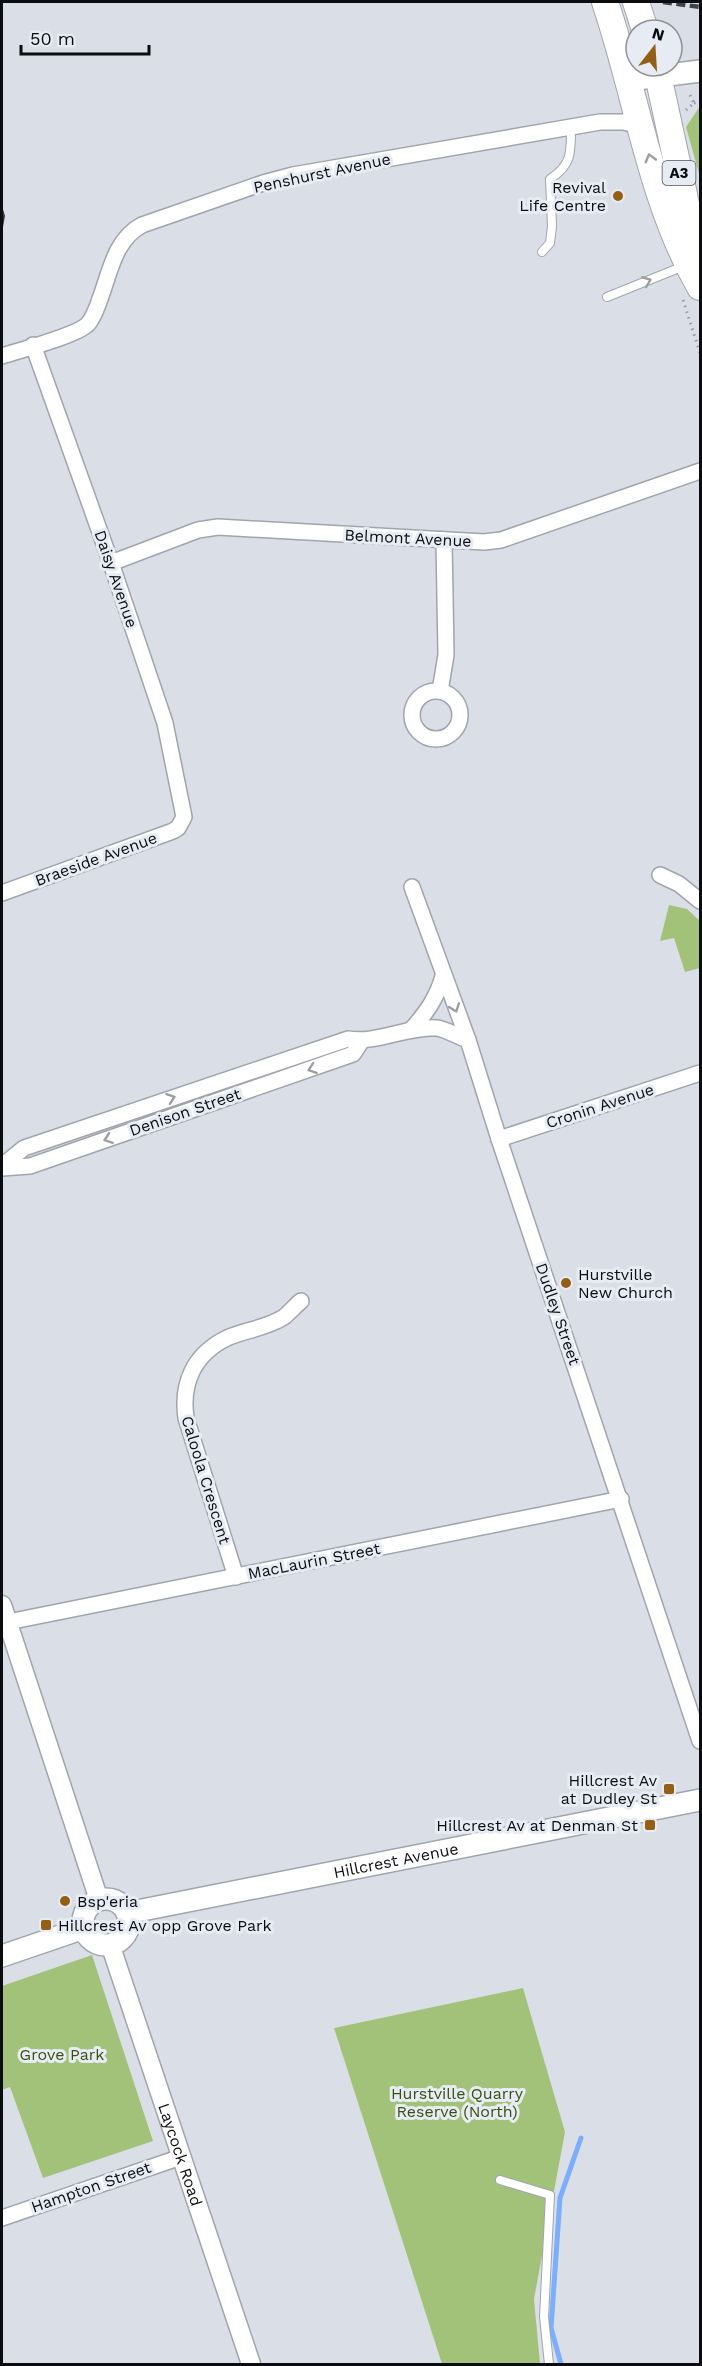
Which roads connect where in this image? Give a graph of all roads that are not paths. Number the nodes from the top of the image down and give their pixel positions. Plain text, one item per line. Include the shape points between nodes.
1 (605, 2) edge
2 (636, 2) edge
3 (641, 18) edge
4 (684, 68) edge
5 (700, 71) edge
6 (634, 78) edge
7 (665, 78) edge
8 (629, 80) junction
9 (579, 125) junction
10 (642, 127) junction
11 (542, 252) dead end
12 (694, 268) edge
13 (700, 287) edge
14 (607, 297) dead end
15 (33, 345) junction
16 (2, 356) edge
17 (700, 471) edge
18 (444, 540) junction
19 (111, 563) junction
20 (440, 691) dead end
21 (184, 818) joint
22 (660, 875) dead end
23 (412, 887) dead end
24 (2, 894) edge
25 (700, 901) edge
26 (443, 976) junction
27 (411, 1030) junction
28 (468, 1040) junction
29 (700, 1072) edge
30 (499, 1139) junction
31 (2, 1167) edge
32 (301, 1301) dead end
33 (621, 1499) junction
34 (236, 1577) junction
35 (5, 1614) edge
36 (700, 1741) edge
37 (700, 1800) edge
38 (99, 1899) junction
39 (127, 1913) junction
40 (84, 1928) junction
41 (110, 1944) junction
42 (2, 1956) edge
43 (181, 2157) junction
44 (500, 2180) dead end
45 (2, 2218) edge
46 (251, 2364) edge
47 (549, 2364) edge

1 - 8 highway, A3
2 - 3 highway
4 - 5 main road
6 - 8 main road
7 - 12 highway, A3
8 - 10 highway, A3
9 - 10 street, Penshurst Avenue via 612,121
9 - 11 lane via 563,170 550,179 551,235
9 - 15 street, Penshurst Avenue via 293,176 142,225 121,244 88,323
12 -> 10 highway, A3 via 659,193
12 - 13 highway, A3
14 -> 12 lane
15 - 16 street, Penshurst Avenue
15 - 19 street, Daisy Avenue
17 - 18 street, Belmont Avenue via 501,540
18 - 19 street, Belmont Avenue via 218,527 198,530
18 - 20 street via 446,655
19 - 21 street, Daisy Avenue via 165,723
21 - 24 street, Braeside Avenue via 173,831
22 - 25 street
23 - 26 street, Dudley Street
26 - 27 street via 429,1010
26 -> 28 street, Dudley Street
27 - 28 street, Denison Street via 438,1028
27 - 31 street, Denison Street via 361,1041 348,1039 24,1148
28 - 30 street, Dudley Street
29 - 30 street, Cronin Avenue
30 - 33 street, Dudley Street
32 - 34 street, Caloola Crescent via 277,1320 215,1346 194,1368 184,1394 186,1418
33 - 34 street, MacLaurin Street
33 - 36 street, Dudley Street
34 - 35 street, MacLaurin Street
35 - 38 street
37 - 39 main road, Hillcrest Avenue
38 - 39 main road via 116,1901
38 - 40 main road via 84,1914
39 - 41 main road via 126,1933
40 - 41 main road via 97,1943
40 - 42 main road
41 - 43 street, Laycock Road
43 - 45 street, Hampton Street
43 - 46 street, Laycock Road
44 - 47 lane via 550,2195 544,2317

